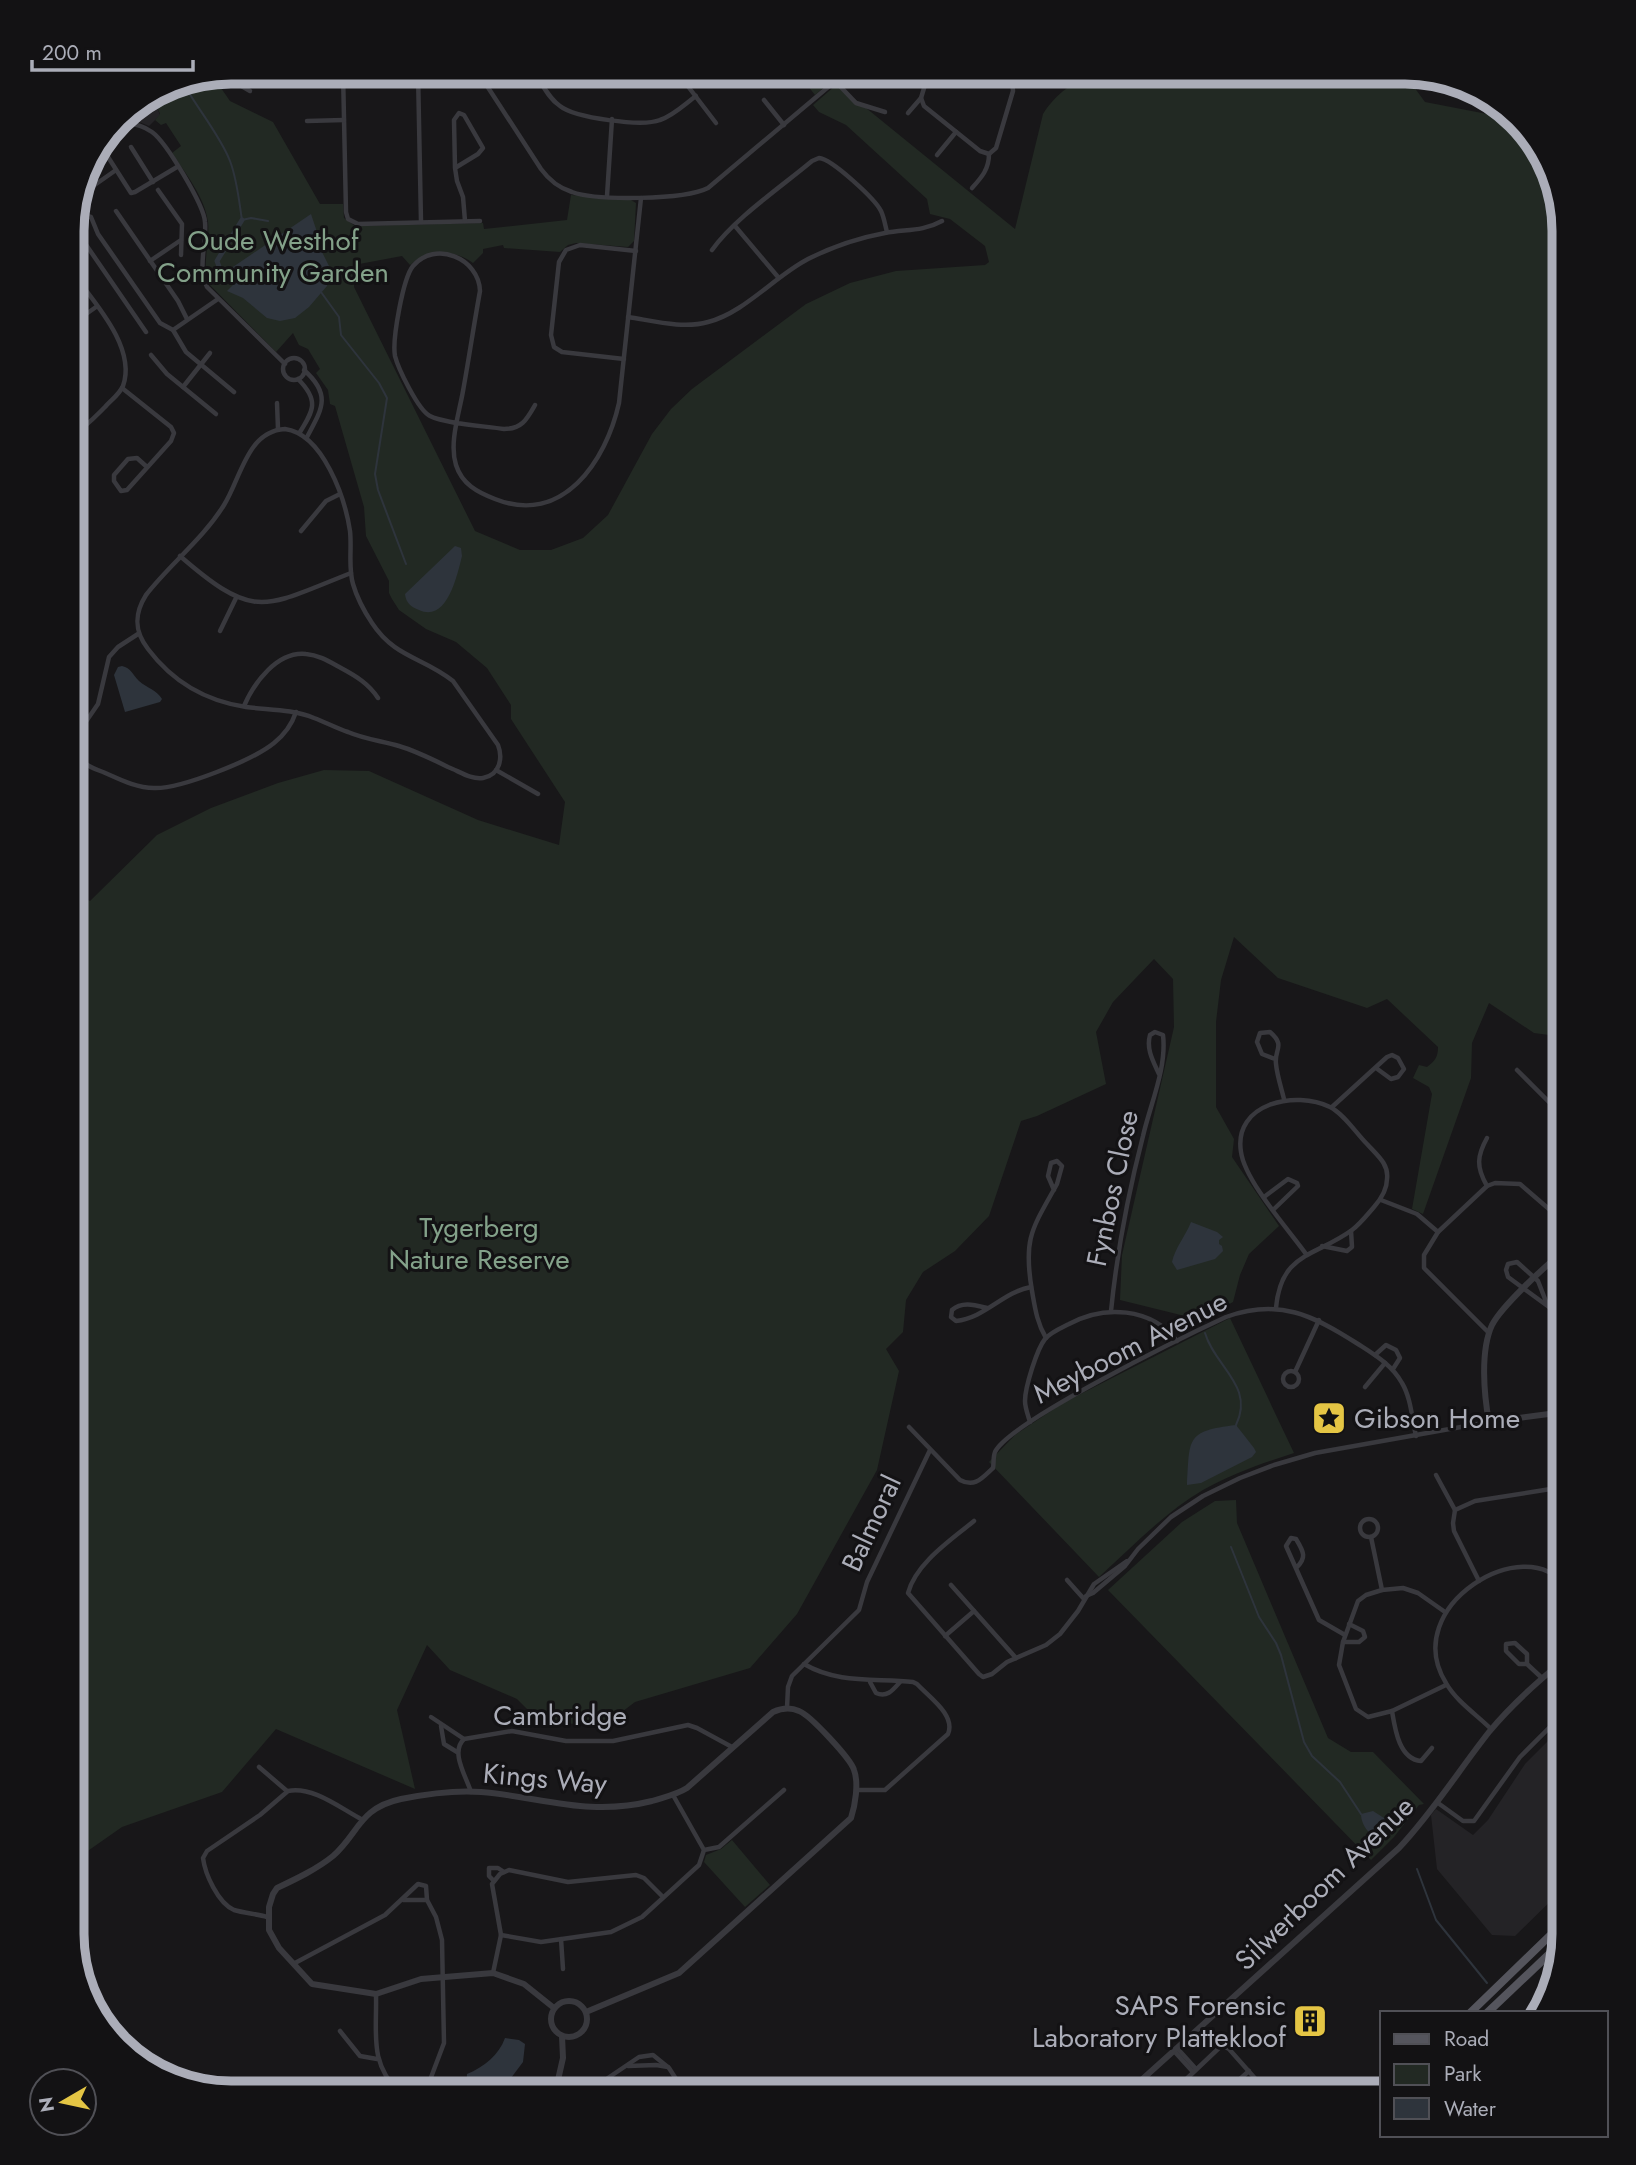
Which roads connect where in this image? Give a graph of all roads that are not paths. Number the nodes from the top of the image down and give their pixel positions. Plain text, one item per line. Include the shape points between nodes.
1 (240, 84) edge
2 (343, 84) edge
3 (418, 84) edge
4 (486, 84) edge
5 (542, 84) edge
6 (686, 84) edge
7 (834, 84) edge
8 (838, 84) edge
9 (925, 84) edge
10 (1013, 84) edge
11 (250, 91) dead end
12 (696, 96) junction
13 (921, 99) junction
14 (764, 100) dead end
15 (885, 111) dead end
16 (908, 113) dead end
17 (612, 119) junction
18 (344, 120) junction
19 (307, 121) dead end
20 (716, 123) dead end
21 (130, 124) edge
22 (784, 125) junction
23 (956, 132) junction
24 (131, 146) dead end
25 (989, 153) junction
26 (106, 154) edge
27 (937, 155) dead end
28 (177, 167) junction
29 (455, 168) junction
30 (116, 170) junction
31 (153, 181) junction
32 (91, 188) edge
33 (972, 188) dead end
34 (159, 190) dead end
35 (607, 195) junction
36 (641, 198) junction
37 (116, 211) dead end
38 (85, 213) edge
39 (465, 221) junction
40 (480, 221) dead end
41 (942, 221) dead end
42 (421, 222) junction
43 (735, 226) junction
44 (887, 232) junction
45 (182, 239) junction
46 (84, 242) edge
47 (712, 250) dead end
48 (636, 251) junction
49 (181, 255) dead end
50 (150, 261) junction
51 (778, 277) junction
52 (84, 290) edge
53 (218, 298) junction
54 (96, 307) junction
55 (84, 316) edge
56 (628, 317) junction
57 (187, 319) junction
58 (173, 330) junction
59 (146, 332) dead end
60 (210, 353) dead end
61 (150, 355) dead end
62 (624, 359) junction
63 (285, 364) junction
64 (201, 365) junction
65 (304, 370) junction
66 (298, 379) junction
67 (183, 387) junction
68 (122, 388) junction
69 (234, 392) dead end
70 (277, 403) dead end
71 (535, 405) dead end
72 (216, 414) dead end
73 (457, 421) junction
74 (84, 426) edge
75 (278, 429) junction
76 (300, 432) junction
77 (307, 437) junction
78 (147, 467) junction
79 (340, 494) junction
80 (301, 531) dead end
81 (180, 556) junction
82 (351, 573) junction
83 (236, 598) junction
84 (220, 631) dead end
85 (138, 634) junction
86 (378, 698) dead end
87 (244, 706) junction
88 (296, 712) junction
89 (84, 724) edge
90 (84, 763) edge
91 (496, 770) junction
92 (538, 794) dead end
93 (1275, 1059) junction
94 (1376, 1068) junction
95 (1517, 1070) dead end
96 (1159, 1074) junction
97 (1284, 1099) junction
98 (1552, 1105) edge
99 (1332, 1107) junction
100 (1487, 1138) dead end
101 (1487, 1186) junction
102 (1054, 1190) junction
103 (1264, 1197) junction
104 (1381, 1200) junction
105 (1273, 1210) junction
106 (1552, 1212) edge
107 (1351, 1231) junction
108 (1438, 1232) junction
109 (1322, 1246) junction
110 (1306, 1254) junction
111 (1552, 1261) edge
112 (1535, 1277) junction
113 (1031, 1287) junction
114 (1524, 1290) junction
115 (1547, 1304) junction
116 (987, 1308) junction
117 (1276, 1308) junction
118 (1552, 1308) edge
119 (1111, 1311) junction
120 (1319, 1320) junction
121 (1489, 1333) junction
122 (1046, 1338) junction
123 (1177, 1341) junction
124 (1375, 1355) junction
125 (1385, 1363) junction
126 (1393, 1369) junction
127 (1295, 1372) dead end
128 (1365, 1387) dead end
129 (1552, 1414) edge
130 (1030, 1422) junction
131 (1489, 1423) junction
132 (909, 1427) dead end
133 (1416, 1436) junction
134 (930, 1450) junction
135 (993, 1468) joint
136 (1436, 1475) dead end
137 (1552, 1489) edge
138 (1455, 1510) junction
139 (974, 1521) dead end
140 (1371, 1537) junction
141 (1296, 1569) junction
142 (1552, 1575) edge
143 (1067, 1580) dead end
144 (1479, 1581) junction
145 (951, 1585) dead end
146 (1382, 1590) junction
147 (1085, 1597) junction
148 (974, 1611) junction
149 (1445, 1612) junction
150 (1349, 1624) junction
151 (1345, 1634) junction
152 (945, 1636) junction
153 (1343, 1642) junction
154 (1016, 1658) junction
155 (804, 1664) junction
156 (1527, 1664) junction
157 (1552, 1670) edge
158 (1542, 1678) junction
159 (870, 1682) junction
160 (901, 1682) junction
161 (1446, 1685) junction
162 (787, 1708) junction
163 (1392, 1711) junction
164 (431, 1717) dead end
165 (440, 1724) junction
166 (1552, 1725) edge
167 (1491, 1729) junction
168 (464, 1739) junction
169 (733, 1748) junction
170 (1432, 1748) dead end
171 (457, 1752) junction
172 (259, 1767) dead end
173 (784, 1790) dead end
174 (855, 1790) junction
175 (288, 1791) junction
176 (471, 1792) junction
177 (673, 1795) junction
178 (1437, 1803) junction
179 (361, 1819) junction
180 (704, 1850) junction
181 (504, 1872) junction
182 (494, 1881) junction
183 (663, 1896) junction
184 (402, 1900) junction
185 (427, 1900) junction
186 (267, 1917) junction
187 (1552, 1934) edge
188 (501, 1935) junction
189 (561, 1939) junction
190 (1551, 1952) edge
191 (295, 1963) junction
192 (563, 1969) dead end
193 (493, 1973) junction
194 (444, 1976) junction
195 (376, 1994) junction
196 (555, 2008) junction
197 (1473, 2011) edge
198 (1489, 2011) edge
199 (586, 2012) junction
200 (340, 2031) dead end
201 (562, 2036) junction
202 (571, 2038) junction
203 (1175, 2049) junction
204 (377, 2059) junction
205 (563, 2059) junction
206 (625, 2066) junction
207 (669, 2068) junction
208 (1195, 2071) junction
209 (1249, 2071) junction
210 (388, 2081) edge
211 (429, 2081) edge
212 (558, 2081) edge
213 (603, 2081) edge
214 (677, 2081) edge
215 (1140, 2081) edge
216 (1184, 2081) edge
217 (1238, 2081) edge
218 (1258, 2081) edge

1 - 11 street
2 - 18 street
3 - 42 street
4 - 35 street via 549,178 577,194
5 - 17 street via 561,107
6 - 12 street
7 - 22 street
8 - 15 street via 856,103
9 - 13 street
10 - 25 street via 996,148
12 - 17 street via 659,121
12 - 20 street
13 - 16 street
13 - 23 street
14 - 22 street
17 - 35 street
18 - 19 street
18 - 42 street via 348,219 358,224
21 - 28 street via 150,130
22 - 36 street via 703,190
23 - 25 street
23 - 27 street
24 - 31 street
25 - 33 street via 989,164
26 - 30 street
28 - 31 street
28 - 53 street via 204,215 203,277
29 - 29 street via 454,120 459,113 483,148
29 - 39 street
30 - 31 street via 131,192
30 - 32 street
34 - 45 street via 182,222
35 - 36 street
36 - 48 street
37 - 50 street
38 - 58 street via 155,317
39 - 40 street
39 - 42 street
41 - 44 street via 928,229
43 - 44 street via 812,161 822,158 876,203
43 - 47 street
43 - 51 street
44 - 51 street via 842,244
45 - 49 street
45 - 50 street
46 - 59 street
48 - 56 street
48 - 62 street via 580,245 569,248 559,262 551,338 557,349
50 - 57 street
51 - 56 street via 727,314 706,323 685,325
52 - 54 street
53 - 57 street
53 - 63 street
54 - 55 street
54 - 68 street via 123,347
56 - 62 street
57 - 58 street
58 - 64 street via 183,349
60 - 64 street
61 - 67 street
62 - 73 street via 615,421 582,480 551,501 511,504 471,487 454,458
63 - 65 street via 297,359
63 - 66 street via 286,376
64 - 67 street
64 - 69 street
65 - 66 street
65 - 77 street via 317,385 323,403
66 - 76 street via 313,403
67 - 72 street
68 - 74 street
68 - 78 street via 174,433
70 - 75 street
71 - 73 street via 524,423 511,429
73 - 73 street via 480,285 464,260 430,256 416,263 407,276 395,353 423,410
75 - 76 street
75 - 81 street via 254,445 225,504
76 - 77 street
77 - 79 street via 325,461
78 - 78 street via 127,490 118,488 114,475 128,459 136,458
79 - 80 street via 326,501
79 - 82 street via 350,530
81 - 83 street
81 - 85 street via 140,604
82 - 83 street via 277,602
82 - 91 street via 357,596 388,643 444,674 462,691 498,745 501,756
83 - 84 street
85 - 87 street via 176,678 209,697
85 - 89 street via 109,657 98,704
86 - 87 street via 354,675 319,657 302,654 285,657 271,668
87 - 88 street
88 - 90 street via 287,730 266,749 176,787 146,788
88 - 91 street via 410,750 475,778
91 - 92 street
93 - 93 street via 1262,1054 1257,1042 1260,1033 1270,1032 1276,1038 1279,1050
93 - 97 street
94 - 94 street via 1392,1055 1404,1069 1391,1079
94 - 99 street
95 - 98 street
96 - 96 street, Fynbos Close via 1164,1039 1155,1032 1148,1044
96 - 119 street, Fynbos Close via 1119,1242
97 - 99 street
97 - 103 street via 1255,1113 1241,1142 1243,1160
99 - 104 street via 1384,1163 1388,1177
100 - 101 street via 1478,1166
101 - 106 street via 1520,1184
101 - 108 street
102 - 102 street via 1062,1170 1057,1161 1048,1173
102 - 113 street via 1028,1246
103 - 105 street
103 - 105 street via 1288,1179 1297,1183 1297,1189
104 - 107 street
104 - 108 street via 1417,1214
105 - 110 street
107 - 109 street
107 - 109 street via 1352,1247 1347,1251
108 - 121 street via 1424,1255 1424,1268
109 - 110 street
110 - 117 street via 1281,1282
111 - 112 street
112 - 114 street
112 - 114 street via 1517,1262 1508,1264 1506,1274
112 - 115 street
113 - 116 street via 1009,1293
113 - 122 street
114 - 115 street
114 - 121 street
115 - 118 street
116 - 116 street via 962,1321 951,1317 952,1310 960,1306
117 - 120 street, Meyboom Avenue
117 - 123 street, Meyboom Avenue via 1226,1317
119 - 122 street via 1084,1317
119 - 123 street via 1160,1323
120 - 124 street, Meyboom Avenue
120 - 127 street
121 - 131 street via 1484,1387
122 - 130 street via 1026,1395
123 - 130 street, Meyboom Avenue
124 - 125 street, Meyboom Avenue
124 - 126 street via 1386,1345 1396,1350 1400,1358
125 - 126 street, Meyboom Avenue
125 - 128 street
126 - 133 street, Meyboom Avenue via 1408,1396
129 - 131 street
130 - 135 street, Meyboom Avenue via 996,1450
131 - 133 street
132 - 134 street, Balmoral
133 - 147 street via 1304,1456 1240,1478 1171,1517 1125,1566
134 - 135 street, Balmoral via 964,1483 977,1483
134 - 155 street, Balmoral via 855,1616
136 - 138 street
137 - 138 street via 1475,1501
138 - 144 street via 1454,1531
139 - 152 street via 932,1557 910,1585 908,1593
140 - 140 street via 1361,1532 1360,1525 1367,1519 1379,1526
140 - 146 street
141 - 141 street via 1286,1546 1290,1538 1296,1539 1304,1556
141 - 151 street via 1319,1620
142 - 144 street via 1518,1567
143 - 147 street
144 - 149 street
145 - 148 street
146 - 149 street via 1412,1590
146 - 150 street via 1358,1601
147 - 154 street via 1060,1634
148 - 152 street
148 - 154 street
149 - 161 street via 1435,1648
150 - 151 street
150 - 153 street via 1365,1637
151 - 153 street
152 - 154 street via 979,1675 987,1676
153 - 163 street via 1339,1665 1356,1709 1368,1717
155 - 159 street
155 - 162 street via 789,1681
156 - 156 street via 1519,1664 1506,1651 1506,1644 1516,1643 1527,1654
156 - 158 street
157 - 158 street, Silwerboom Avenue
158 - 167 street, Silwerboom Avenue
159 - 160 street
159 - 160 street via 876,1693 883,1695
160 - 174 street via 917,1684 949,1719 950,1731 885,1790
161 - 163 street
161 - 167 street
162 - 169 street, Kings Way via 773,1712
162 - 174 street via 811,1718 845,1757 854,1769
163 - 170 street via 1399,1741 1408,1754 1422,1761
164 - 165 street, Cambridge
165 - 168 street, Cambridge
165 - 171 street, Cambridge via 444,1744
166 - 178 street via 1520,1757 1475,1821 1463,1821
167 - 178 street, Silwerboom Avenue
168 - 169 street, Cambridge via 512,1731 559,1740 612,1741 688,1725
168 - 171 street, Cambridge
169 - 177 street, Kings Way via 692,1785
171 - 176 street, Cambridge
172 - 175 street
173 - 180 street via 719,1847
174 - 199 street via 850,1820 679,1973
175 - 179 street via 314,1794
175 - 186 street via 212,1846 203,1858 227,1905
176 - 177 street, Kings Way via 587,1808 638,1804
176 - 179 street, Kings Way via 400,1799
177 - 180 street
178 - 203 street, Silwerboom Avenue via 1381,1866
179 - 186 street, Kings Way via 335,1854 277,1888
180 - 183 street via 699,1865
181 - 182 street
181 - 182 street via 489,1868
181 - 183 street via 568,1882 636,1875
182 - 188 street
183 - 189 street via 642,1917 611,1932
184 - 185 street
184 - 185 street via 421,1884 428,1889
184 - 191 street via 385,1915
185 - 194 street via 440,1929
186 - 191 street via 273,1940
187 - 197 main road
188 - 189 street via 537,1942
188 - 193 street
189 - 192 street
190 - 198 main road
191 - 195 street via 312,1984
193 - 194 street
193 - 196 street via 524,1984
194 - 195 street
194 - 211 street via 444,2043
195 - 204 street
196 - 199 street via 572,2001
196 - 201 street via 552,2026
199 - 202 street via 585,2029
200 - 204 street via 360,2056
201 - 202 street
201 - 205 street
202 - 205 street
203 - 208 street
203 - 215 street, Silwerboom Avenue
204 - 210 street
205 - 212 street
206 - 207 street
206 - 207 street via 653,2055
206 - 213 street
207 - 214 street
208 - 209 street via 1224,2046
208 - 216 street
209 - 217 street
209 - 218 street

